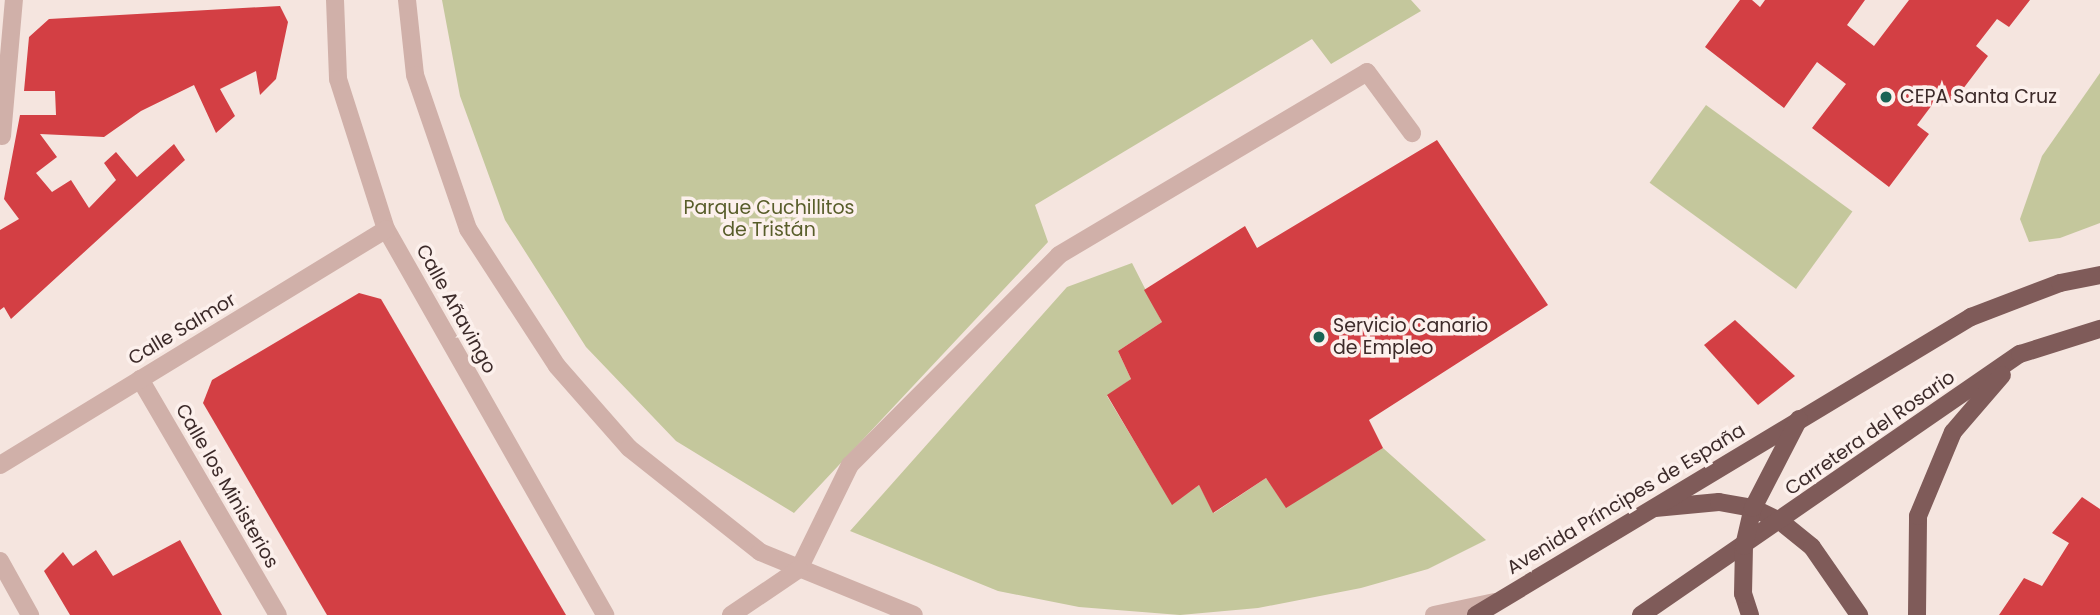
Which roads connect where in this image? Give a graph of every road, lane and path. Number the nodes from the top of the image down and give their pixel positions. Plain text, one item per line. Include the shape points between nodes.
1 (14, 0) edge
2 (335, 0) edge
3 (407, 0) edge
4 (1412, 133) dead end
5 (2, 136) edge
6 (386, 229) junction
7 (2100, 275) edge
8 (2100, 329) edge
9 (2020, 354) junction
10 (140, 379) junction
11 (1799, 419) junction
12 (0, 465) edge
13 (1753, 508) junction
14 (1648, 509) junction
15 (1780, 521) junction
16 (1744, 546) junction
17 (0, 561) edge
18 (799, 569) junction
19 (875, 601) junction
20 (1498, 601) junction
21 (30, 615) edge
22 (278, 615) edge
23 (605, 615) edge
24 (731, 615) edge
25 (888, 615) edge
26 (914, 615) edge
27 (1434, 615) edge
28 (1476, 615) edge
29 (1641, 615) edge
30 (1750, 615) edge
31 (1858, 615) edge
32 (1917, 615) edge

1 - 5 street
2 - 6 street, Calle Añavingo via 338,79
3 - 18 street via 415,75 468,229 557,366 629,448 761,552
4 - 18 street via 1367,72 1059,255 850,466
6 - 10 street, Calle Salmor
6 - 23 street, Calle Añavingo
7 - 11 main road via 2060,283 1971,317
8 - 9 main road, Carretera del Rosario
9 - 15 main road, Carretera del Rosario
9 - 32 main road, Carretera del Rosario via 1953,432 1918,516
10 - 12 street, Calle Salmor
10 - 22 street, Calle los Ministerios
11 - 13 main road, Carretera del Rosario
11 - 14 main road, Avenida Príncipes de España
13 - 14 main road via 1719,502
13 - 15 main road
13 - 16 main road, Carretera del Rosario
14 - 20 main road, Avenida Príncipes de España
15 - 16 main road, Carretera del Rosario
15 - 31 main road via 1812,547
16 - 29 main road
16 - 30 main road, Carretera del Rosario via 1743,594
17 - 21 street
18 - 19 street
18 - 24 street
19 - 25 street
19 - 26 street
20 - 27 street
20 - 28 main road, Avenida Príncipes de España

